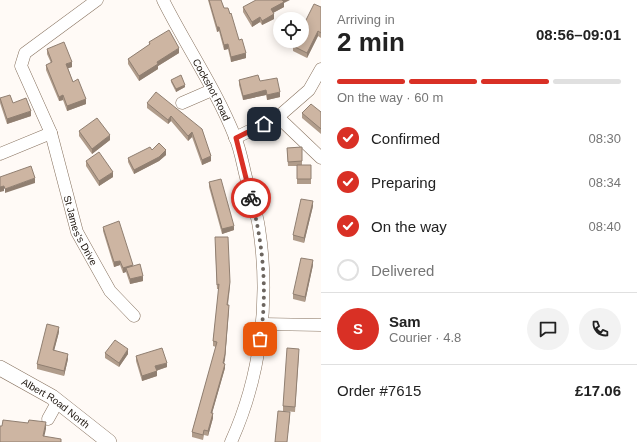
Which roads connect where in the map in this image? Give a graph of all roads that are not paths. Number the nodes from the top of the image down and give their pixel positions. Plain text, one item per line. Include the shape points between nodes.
1 (97, 0) edge
2 (163, 0) edge
3 (321, 69) edge
4 (212, 90) junction
5 (182, 103) dead end
6 (278, 117) junction
7 (51, 133) junction
8 (236, 138) junction
9 (0, 154) edge
10 (321, 158) edge
11 (134, 316) dead end
12 (262, 324) junction
13 (321, 325) edge
14 (0, 368) edge
15 (58, 400) junction
16 (48, 419) dead end
17 (108, 442) edge
18 (231, 442) edge

1 - 7 street, St James's Drive via 25,53 21,66
2 - 4 street, Cockshot Road
3 - 6 street via 309,90
4 - 5 street
4 - 8 street, Cockshot Road
6 - 8 street
6 - 10 street
7 - 9 street
7 - 11 street, St James's Drive via 78,232 110,291
8 - 12 street, Cockshot Road via 259,228 264,292
12 - 13 street
12 - 18 street, Cockshot Road via 252,383
14 - 15 street, Albert Road North
15 - 16 street
15 - 17 street, Albert Road North

